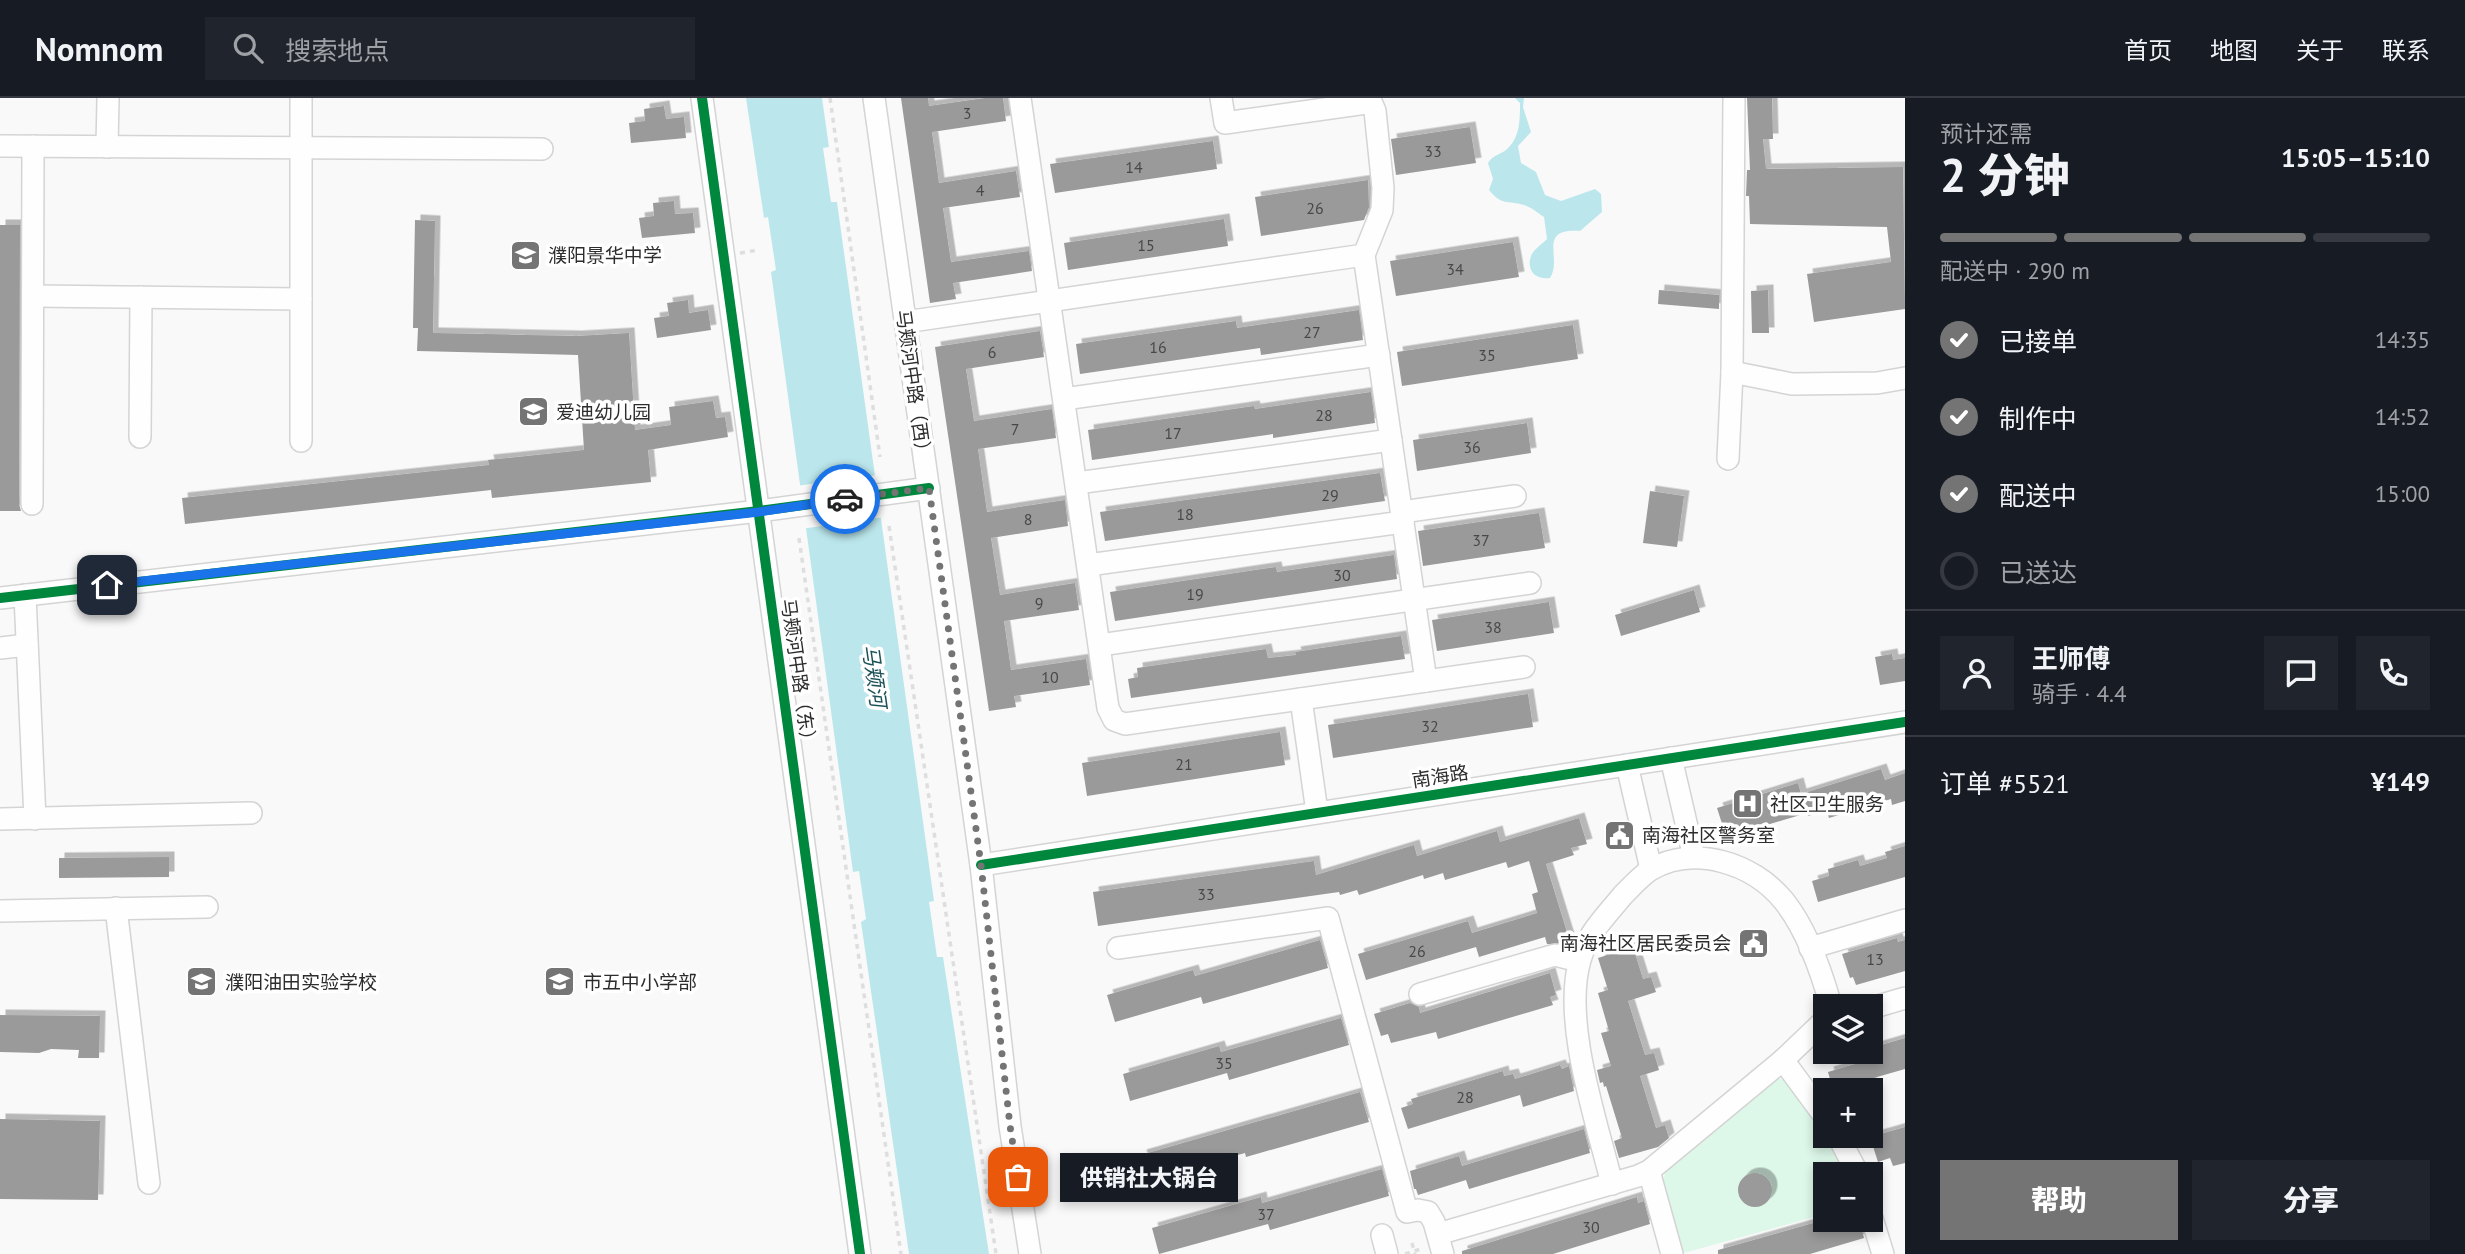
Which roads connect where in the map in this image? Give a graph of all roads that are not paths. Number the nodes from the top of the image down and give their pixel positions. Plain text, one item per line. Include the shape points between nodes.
1 (108, 98) edge
2 (301, 98) edge
3 (702, 98) edge
4 (874, 98) edge
5 (1020, 98) edge
6 (1221, 98) edge
7 (1734, 98) edge
8 (0, 146) edge
9 (33, 146) junction
10 (107, 146) junction
11 (301, 148) junction
12 (542, 149) dead end
13 (1364, 256) junction
14 (33, 296) junction
15 (141, 297) junction
16 (301, 299) junction
17 (1050, 302) junction
18 (905, 322) junction
19 (1379, 355) junction
20 (1732, 372) junction
21 (1905, 378) edge
22 (1064, 399) junction
23 (140, 437) dead end
24 (301, 440) dead end
25 (1391, 440) junction
26 (1728, 459) dead end
27 (1077, 483) junction
28 (929, 488) junction
29 (1516, 496) dead end
30 (32, 504) dead end
31 (759, 512) junction
32 (1402, 517) junction
33 (1088, 565) junction
34 (1530, 583) dead end
35 (25, 594) junction
36 (0, 598) edge
37 (1414, 599) junction
38 (27, 645) junction
39 (1100, 645) junction
40 (0, 648) edge
41 (1524, 667) dead end
42 (1426, 681) junction
43 (1301, 699) junction
44 (1905, 722) edge
45 (1671, 758) junction
46 (1627, 765) junction
47 (1317, 812) junction
48 (251, 813) dead end
49 (0, 819) edge
50 (35, 819) junction
51 (1694, 857) junction
52 (981, 865) junction
53 (1651, 869) junction
54 (207, 907) dead end
55 (116, 908) junction
56 (0, 911) edge
57 (1905, 920) edge
58 (1118, 948) dead end
59 (1810, 948) junction
60 (1579, 961) junction
61 (1420, 994) dead end
62 (1828, 994) edge
63 (1905, 998) edge
64 (1883, 1004) edge
65 (1813, 1031) edge
66 (1783, 1060) junction
67 (1813, 1101) edge
68 (1648, 1171) junction
69 (149, 1183) dead end
70 (1612, 1184) junction
71 (1876, 1232) edge
72 (1440, 1244) edge
73 (860, 1254) edge
74 (1030, 1254) edge
75 (1672, 1254) edge
76 (1882, 1254) edge

1 - 10 street
2 - 11 street
3 - 31 street, 马颊河中路（东）
4 - 18 street, 马颊河中路（西）
5 - 17 street
6 - 13 street via 1225,123 1372,104 1382,210
7 - 20 street
8 - 9 street
9 - 10 street
9 - 14 street
10 - 11 street
11 - 12 street
11 - 16 street
13 - 17 street
13 - 19 street
14 - 15 street
14 - 30 street
15 - 16 street
15 - 23 street
16 - 24 street
17 - 18 street
17 - 22 street
18 - 28 street, 马颊河中路（西）
19 - 22 street
19 - 25 street
20 - 21 street via 1792,384 1877,383
20 - 26 street
22 - 27 street
25 - 27 street
25 - 32 street
27 - 33 street
28 - 31 street
28 - 52 street, 马颊河中路（西）
29 - 32 street
31 - 35 street
31 - 73 street, 马颊河中路（东）
32 - 33 street
32 - 37 street
33 - 39 street
34 - 37 street
35 - 36 street
35 - 38 street
37 - 39 street
37 - 42 street
38 - 40 street
38 - 50 street
39 - 43 street via 1108,708 1114,720 1125,724
41 - 42 street
42 - 43 street
43 - 47 street
44 - 45 street, 南海路
45 - 46 street, 南海路
45 - 51 street
46 - 47 street, 南海路
46 - 53 street
47 - 52 street, 南海路
48 - 50 street
49 - 50 street
51 - 53 street
51 - 59 street via 1746,870 1770,887 1784,901
52 - 74 street, 马颊河中路（西） via 1010,1126
53 - 60 street via 1589,934
54 - 55 street
55 - 56 street
55 - 69 street
57 - 59 street
58 - 72 street via 1328,918 1407,1212 1428,1212
59 - 62 street
60 - 61 street via 1555,955
60 - 70 street via 1577,1034
63 - 64 street
65 - 66 street
66 - 67 street
66 - 68 street
68 - 70 street
68 - 75 street
70 - 72 street
71 - 76 street

